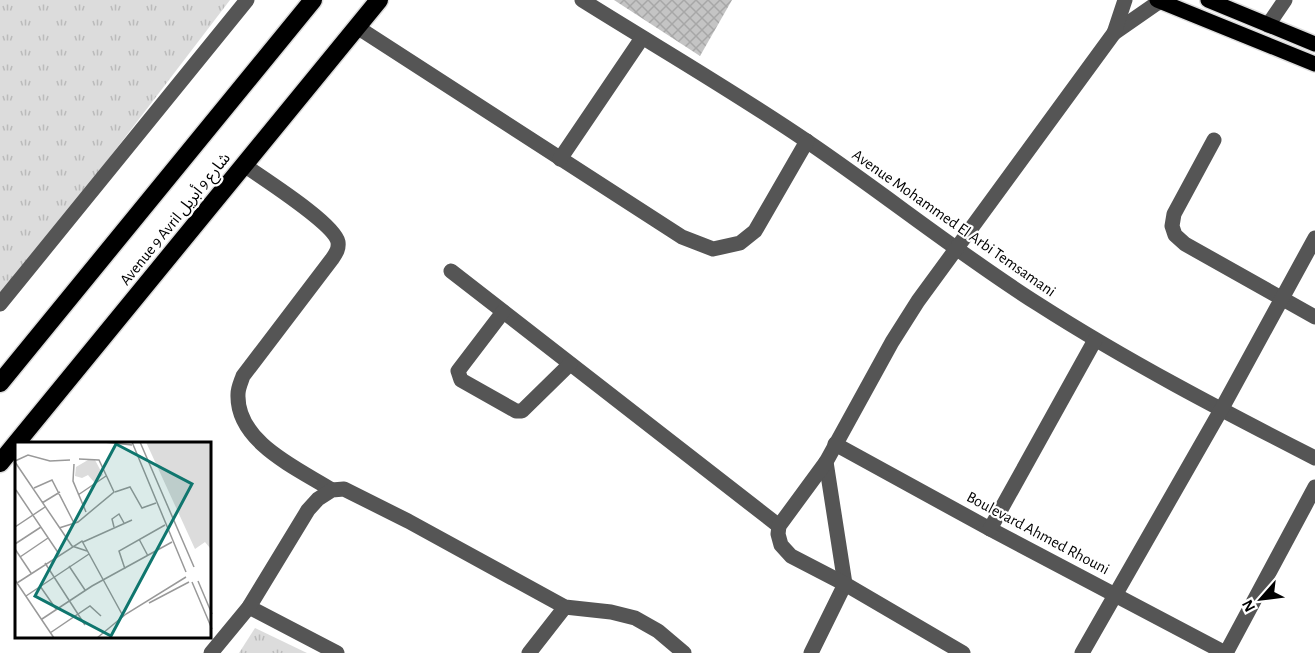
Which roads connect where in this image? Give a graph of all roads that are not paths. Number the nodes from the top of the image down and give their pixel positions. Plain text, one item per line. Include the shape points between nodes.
1 (247, 0) edge
2 (313, 0) edge
3 (380, 0) edge
4 (582, 0) edge
5 (1125, 0) edge
6 (1208, 0) edge
7 (1285, 0) edge
8 (1158, 1) edge
9 (1268, 25) junction
10 (357, 27) junction
11 (1114, 33) junction
12 (642, 38) junction
13 (1315, 44) edge
14 (1315, 64) edge
15 (1214, 140) dead end
16 (807, 141) junction
17 (560, 159) junction
18 (244, 165) junction
19 (1315, 238) edge
20 (958, 249) junction
21 (451, 271) dead end
22 (1282, 299) junction
23 (0, 304) edge
24 (503, 312) junction
25 (1315, 317) edge
26 (1095, 340) junction
27 (570, 364) junction
28 (0, 383) edge
29 (1221, 410) junction
30 (17, 442) edge
31 (835, 444) junction
32 (15, 445) edge
33 (1315, 458) edge
34 (826, 462) junction
35 (0, 463) edge
36 (1315, 487) edge
37 (332, 490) junction
38 (779, 526) junction
39 (990, 529) junction
40 (845, 584) junction
41 (1116, 595) junction
42 (249, 607) junction
43 (565, 607) junction
44 (940, 648) edge
45 (681, 652) edge
46 (211, 653) edge
47 (338, 653) edge
48 (529, 653) edge
49 (811, 653) edge
50 (963, 653) edge
51 (1082, 653) edge
52 (1225, 653) edge

1 - 23 street
2 - 28 highway, Avenue 9 Avril شارع 9 أبريل
3 - 10 highway, Avenue 9 Avril شارع 9 أبريل
4 - 12 street, Avenue Mohammed El Arbi Temsamani
5 - 11 street
6 - 9 main road
7 - 9 street
8 - 11 street
8 - 14 main road
9 - 13 main road
10 - 17 street
10 - 18 highway, Avenue 9 Avril شارع 9 أبريل
11 - 20 street
12 - 16 street, Avenue Mohammed El Arbi Temsamani
12 - 17 street
15 - 22 street via 1174,214 1175,235 1197,252
16 - 17 street via 755,231 740,243 713,249 682,237
16 - 20 street, Avenue Mohammed El Arbi Temsamani
18 - 30 highway, Avenue 9 Avril شارع 9 أبريل
18 - 37 street via 304,207 338,240 338,250 243,376 238,392 244,424 255,438
19 - 22 street
20 - 26 street, Avenue Mohammed El Arbi Temsamani
20 - 31 street via 892,342
21 - 24 street
22 - 25 street
22 - 29 street
24 - 27 street
24 - 27 street via 458,371 461,380 522,411
26 - 29 street, Avenue Mohammed El Arbi Temsamani
26 - 39 street
27 - 38 street
29 - 33 street, Avenue Mohammed El Arbi Temsamani
29 - 41 street
31 - 34 street
31 - 39 street, Boulevard Ahmed Rhouni
32 - 35 highway, Avenue 9 Avril شارع 9 أبريل
34 - 38 street
34 - 40 street
36 - 52 street
37 - 42 street via 308,510
37 - 43 street via 344,489 359,496
38 - 40 street via 781,545 791,556
39 - 41 street, Boulevard Ahmed Rhouni
40 - 44 street
40 - 49 street
41 - 51 street
41 - 52 street, Boulevard Ahmed Rhouni
42 - 46 street
42 - 47 street
43 - 45 street via 635,618 658,631
43 - 48 street
44 - 50 street

